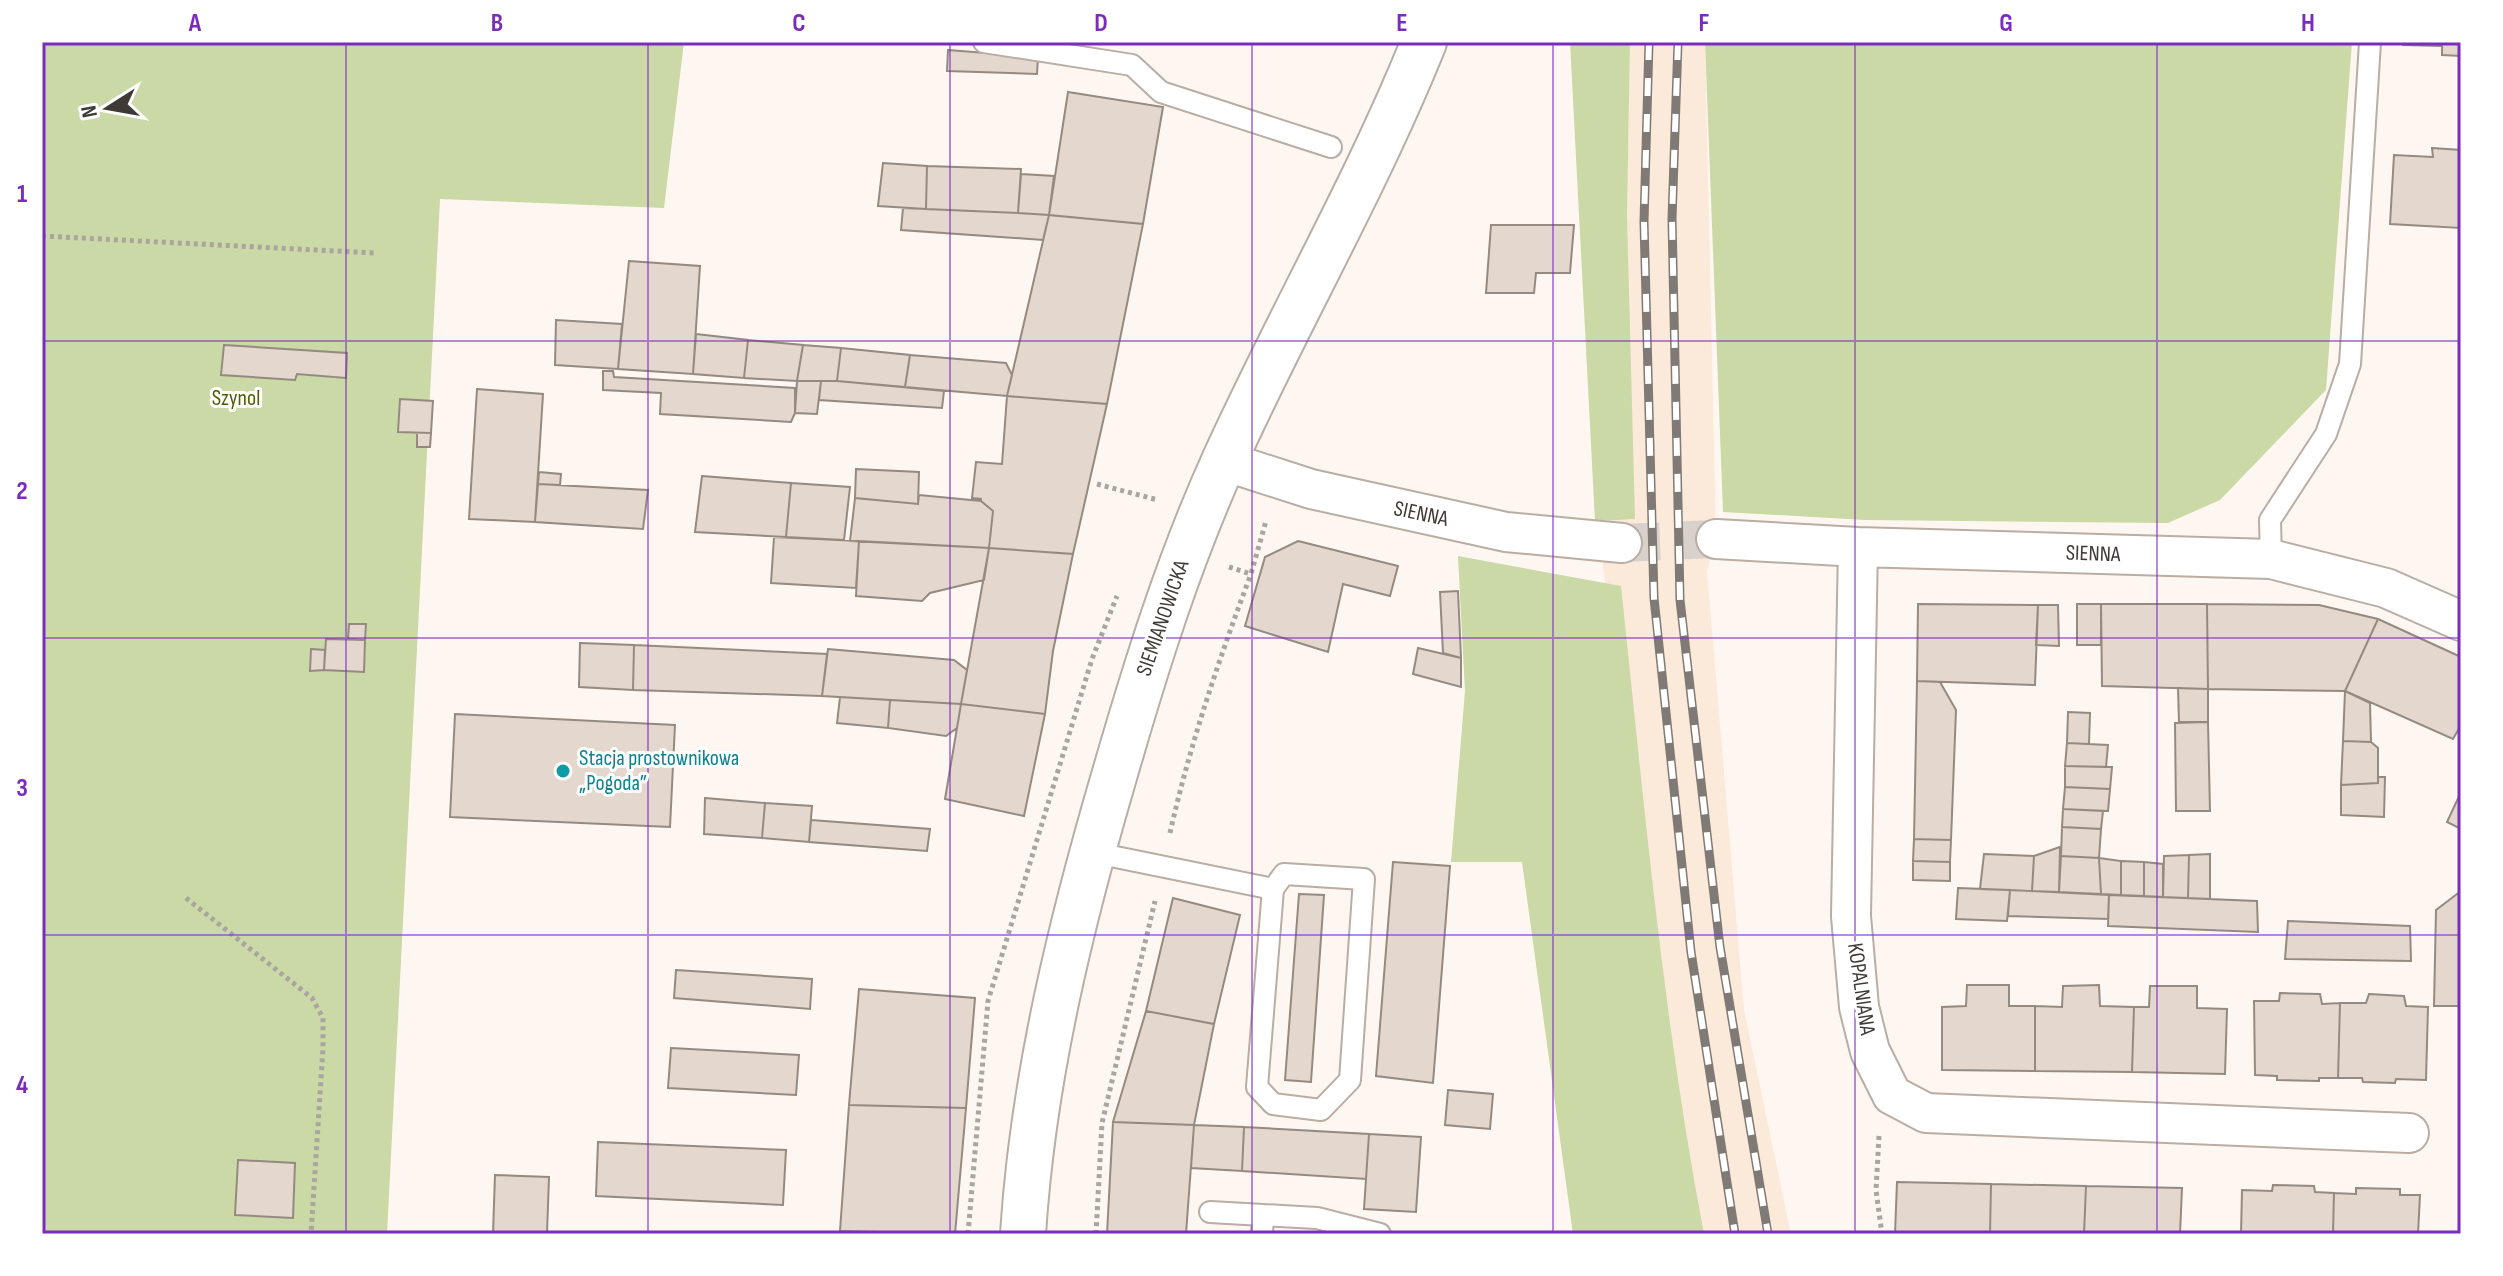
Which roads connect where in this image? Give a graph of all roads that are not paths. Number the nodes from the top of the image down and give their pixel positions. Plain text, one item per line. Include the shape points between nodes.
1 (984, 42) edge
2 (1424, 42) edge
3 (2370, 42) edge
4 (1331, 147) dead end
5 (1224, 461) junction
6 (1716, 539) tunnel mouth
7 (1622, 543) tunnel mouth
8 (1858, 547) junction
9 (2271, 559) junction
10 (2461, 621) edge
11 (1091, 852) junction
12 (1273, 889) junction
13 (2409, 1133) dead end
14 (1210, 1212) dead end
15 (1262, 1225) edge
16 (1023, 1234) edge
17 (1380, 1234) edge

1 - 4 lane via 1132,65 1161,92
2 - 5 main road, SIEMIANOWICKA via 1359,189
3 - 9 lane via 2350,364 2326,434 2270,520
5 - 7 street, SIENNA via 1311,489 1506,532
5 - 11 main road, SIEMIANOWICKA via 1154,636
6 - 8 street, SIENNA
8 - 9 street, SIENNA
8 - 13 street, KOPALNIANA via 1851,916 1859,1007 1870,1051 1892,1095 1926,1113
9 - 10 street, SIENNA via 2386,588
11 - 12 lane
11 - 16 main road, SIEMIANOWICKA via 1043,1065
12 - 12 lane via 1257,1087 1273,1104 1321,1110 1350,1080 1364,879 1284,874
14 - 15 lane
15 - 17 lane via 1317,1218

